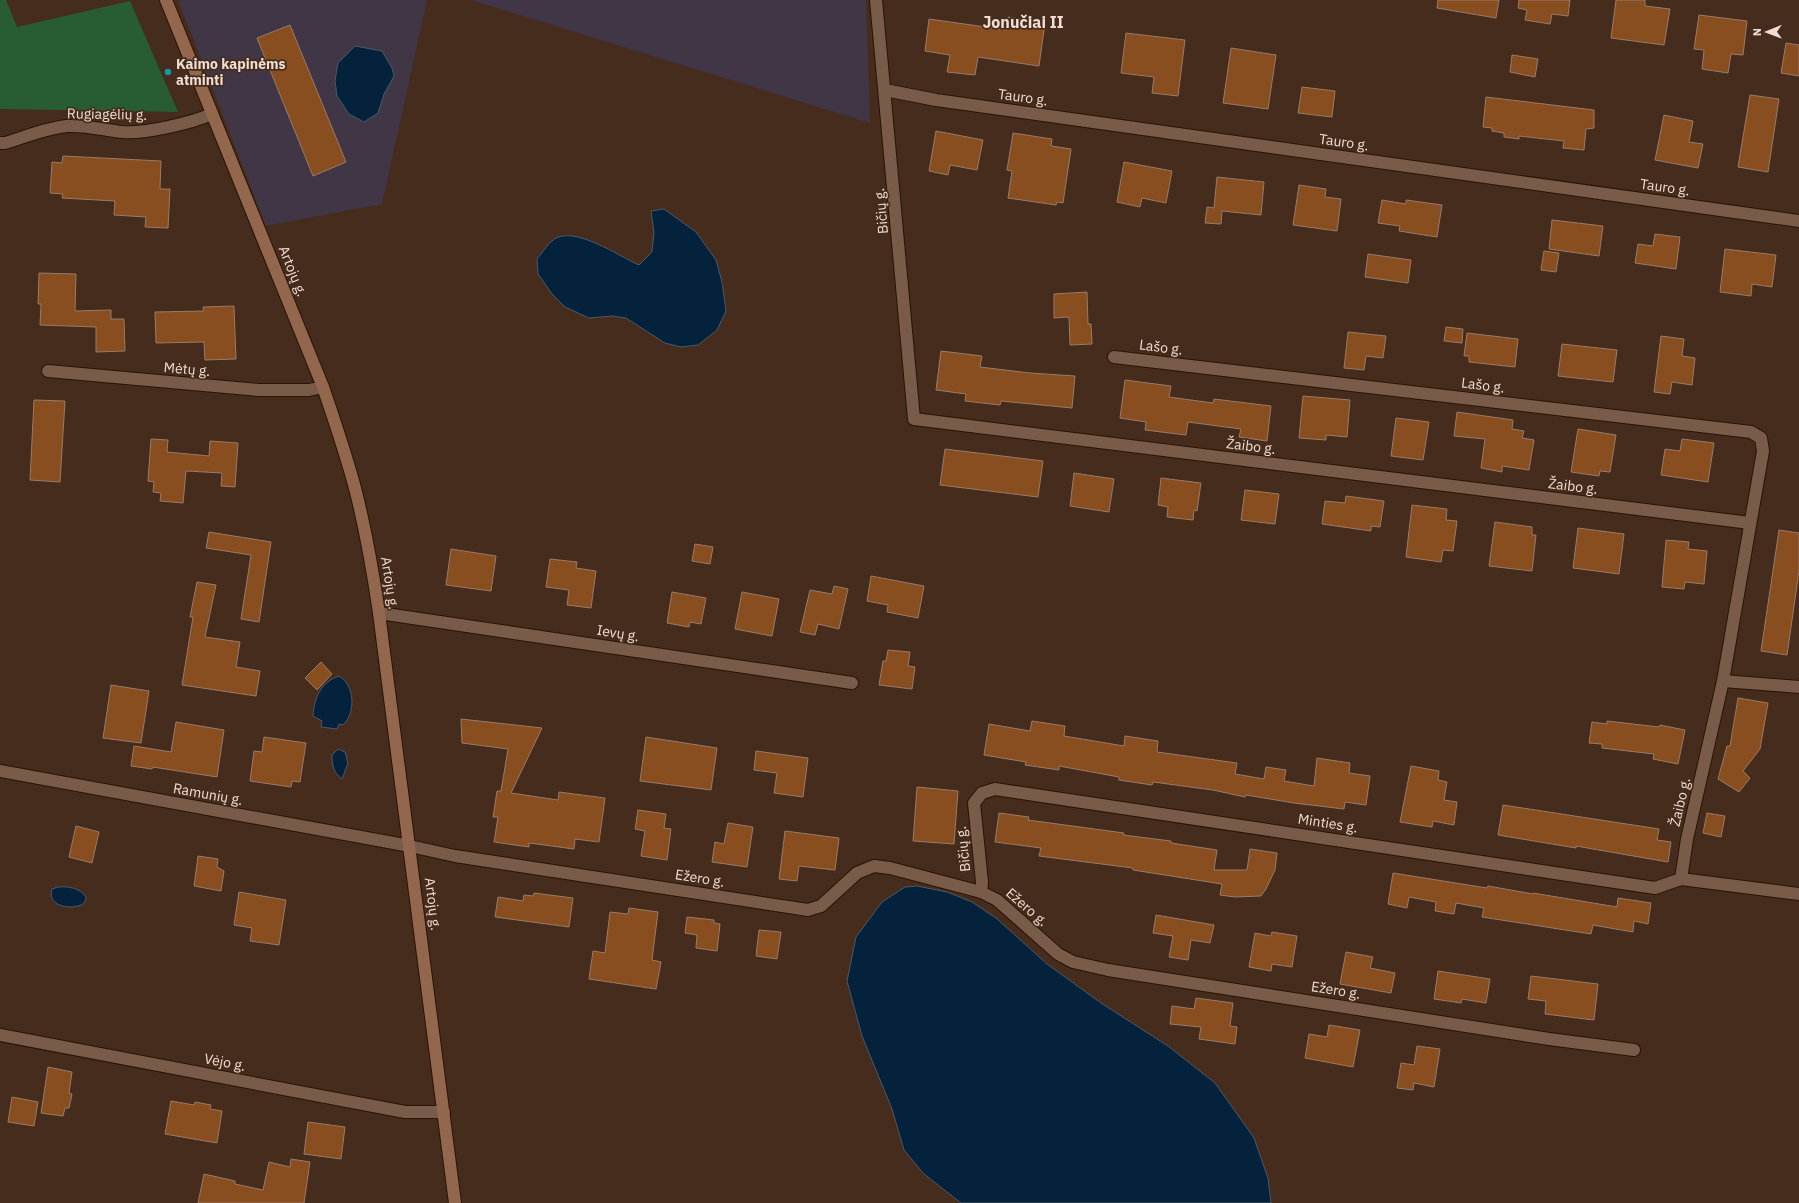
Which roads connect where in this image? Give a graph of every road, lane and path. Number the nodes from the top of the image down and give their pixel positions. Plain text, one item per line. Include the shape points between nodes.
1 (166, 0) edge
2 (876, 0) edge
3 (885, 90) junction
4 (212, 114) junction
5 (0, 143) edge
6 (1799, 221) edge
7 (1114, 357) dead end
8 (48, 371) dead end
9 (323, 387) junction
10 (914, 419) joint
11 (1750, 523) junction
12 (380, 612) junction
13 (1723, 681) junction
14 (852, 683) dead end
15 (1799, 687) edge
16 (0, 772) edge
17 (974, 803) joint
18 (410, 846) junction
19 (1681, 879) junction
20 (981, 892) junction
21 (1799, 894) edge
22 (0, 1035) edge
23 (1634, 1050) dead end
24 (444, 1112) junction
25 (455, 1203) edge

1 - 4 main road, Artojų g.
2 - 3 street, Bičių g.
3 - 6 street, Tauro g. via 936,100
3 - 10 street, Bičių g.
4 - 5 street, Rugiagėlių g. via 148,131 124,132 67,126 5,144
4 - 9 main road, Artojų g.
7 - 11 street, Lašo g. via 1751,432 1761,438 1764,451
8 - 9 street, Mėtų g. via 258,390 309,390
9 - 12 main road, Artojų g. via 356,492
10 - 11 street, Žaibo g.
11 - 13 street, Žaibo g.
12 - 14 street, Ievų g.
12 - 18 main road, Artojų g.
13 - 15 street
13 - 19 street, Žaibo g. via 1687,839
16 - 18 street, Ramunių g.
17 - 19 street, Minties g. via 982,793 995,788 1655,888
17 - 20 street, Bičių g.
18 - 20 street, Ežero g. via 455,856 808,910 821,906 857,873 874,866
18 - 24 main road, Artojų g.
19 - 21 street
20 - 23 street, Ežero g. via 997,900 1053,950 1073,962 1116,971 1549,1039
22 - 24 street, Vėjo g. via 405,1112
24 - 25 main road, Artojų g.

